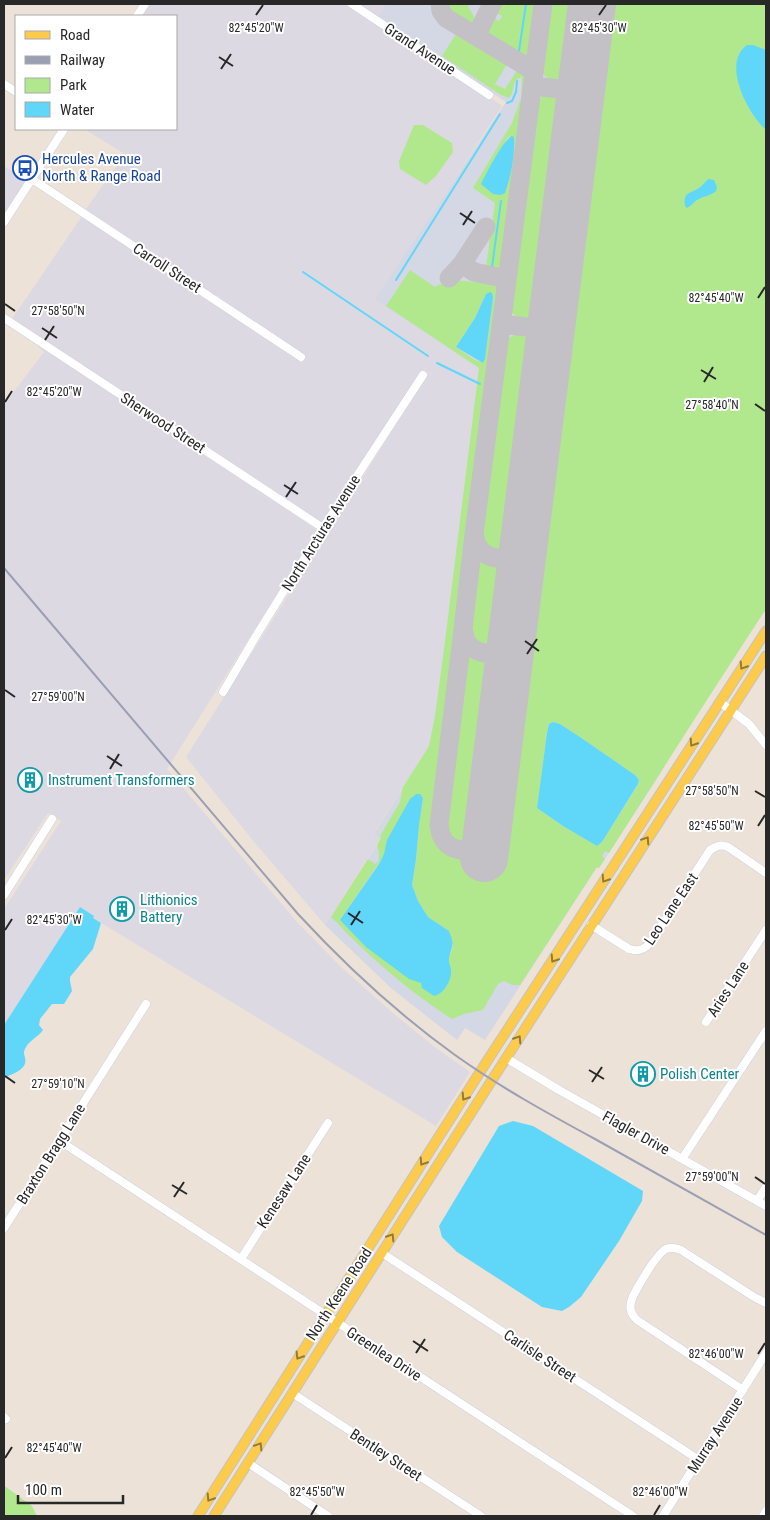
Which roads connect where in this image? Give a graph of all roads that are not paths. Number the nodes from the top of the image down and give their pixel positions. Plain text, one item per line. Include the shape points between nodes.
1 (145, 4) edge
2 (352, 4) edge
3 (138, 15) edge
4 (4, 84) edge
5 (15, 91) edge
6 (489, 94) dead end
7 (63, 130) edge
8 (32, 179) junction
9 (4, 222) edge
10 (4, 318) edge
11 (301, 357) dead end
12 (423, 375) dead end
13 (323, 528) junction
14 (766, 631) edge
15 (766, 656) edge
16 (223, 692) dead end
17 (720, 702) junction
18 (731, 710) junction
19 (766, 745) edge
20 (52, 820) dead end
21 (766, 872) edge
22 (4, 895) edge
23 (591, 925) junction
24 (766, 930) edge
25 (146, 1004) dead end
26 (706, 1022) dead end
27 (766, 1031) edge
28 (506, 1058) junction
29 (328, 1123) dead end
30 (60, 1140) junction
31 (682, 1159) junction
32 (766, 1187) edge
33 (757, 1201) junction
34 (766, 1206) edge
35 (4, 1228) edge
36 (382, 1253) junction
37 (241, 1259) junction
38 (766, 1303) edge
39 (325, 1315) junction
40 (337, 1323) junction
41 (766, 1353) edge
42 (743, 1390) junction
43 (292, 1393) junction
44 (699, 1460) junction
45 (248, 1463) junction
46 (766, 1511) edge
47 (198, 1516) edge
48 (214, 1516) edge
49 (328, 1516) edge
50 (481, 1516) edge
51 (633, 1516) edge
52 (663, 1516) edge
53 (763, 1516) edge

1 - 3 street
2 - 6 street, Grand Avenue
4 - 5 street
7 - 8 street
8 - 9 street
8 - 11 street, Carroll Street
10 - 13 street, Sherwood Street
12 - 13 street, North Arcturas Avenue
13 - 16 street, North Arcturas Avenue
14 -> 17 main road, North Keene Road
15 - 18 main road, North Keene Road
17 - 18 street
17 -> 39 main road, North Keene Road
18 - 19 street via 749,724
23 -> 18 main road, North Keene Road
20 - 22 street
21 - 23 street, Leo Lane East via 728,847 717,845 710,850 646,948 641,951 629,949
28 -> 23 main road, North Keene Road
24 - 26 street, Aries Lane
25 - 30 street, Braxton Bragg Lane
27 - 31 street
28 - 31 street, Flagler Drive
36 -> 28 main road, North Keene Road
29 - 37 street, Kenesaw Lane
30 - 35 street, Braxton Bragg Lane
30 - 37 street, Greenlea Drive
31 - 33 street, Flagler Drive
32 - 33 street
33 - 34 street, Flagler Drive
36 - 40 main road, North Keene Road
36 - 44 street, Carlisle Street
37 - 39 street, Greenlea Drive
38 - 42 street via 674,1248 668,1248 658,1256 630,1302 632,1315 638,1320
39 - 40 street, Greenlea Drive
39 -> 47 main road, North Keene Road
40 - 43 main road, North Keene Road
40 - 51 street, Greenlea Drive
41 - 42 street, Murray Avenue
42 - 44 street, Murray Avenue
45 -> 43 main road, North Keene Road
43 - 50 street, Bentley Street
44 - 52 street, Murray Avenue
45 - 48 main road, North Keene Road
45 - 49 street
46 - 53 street

